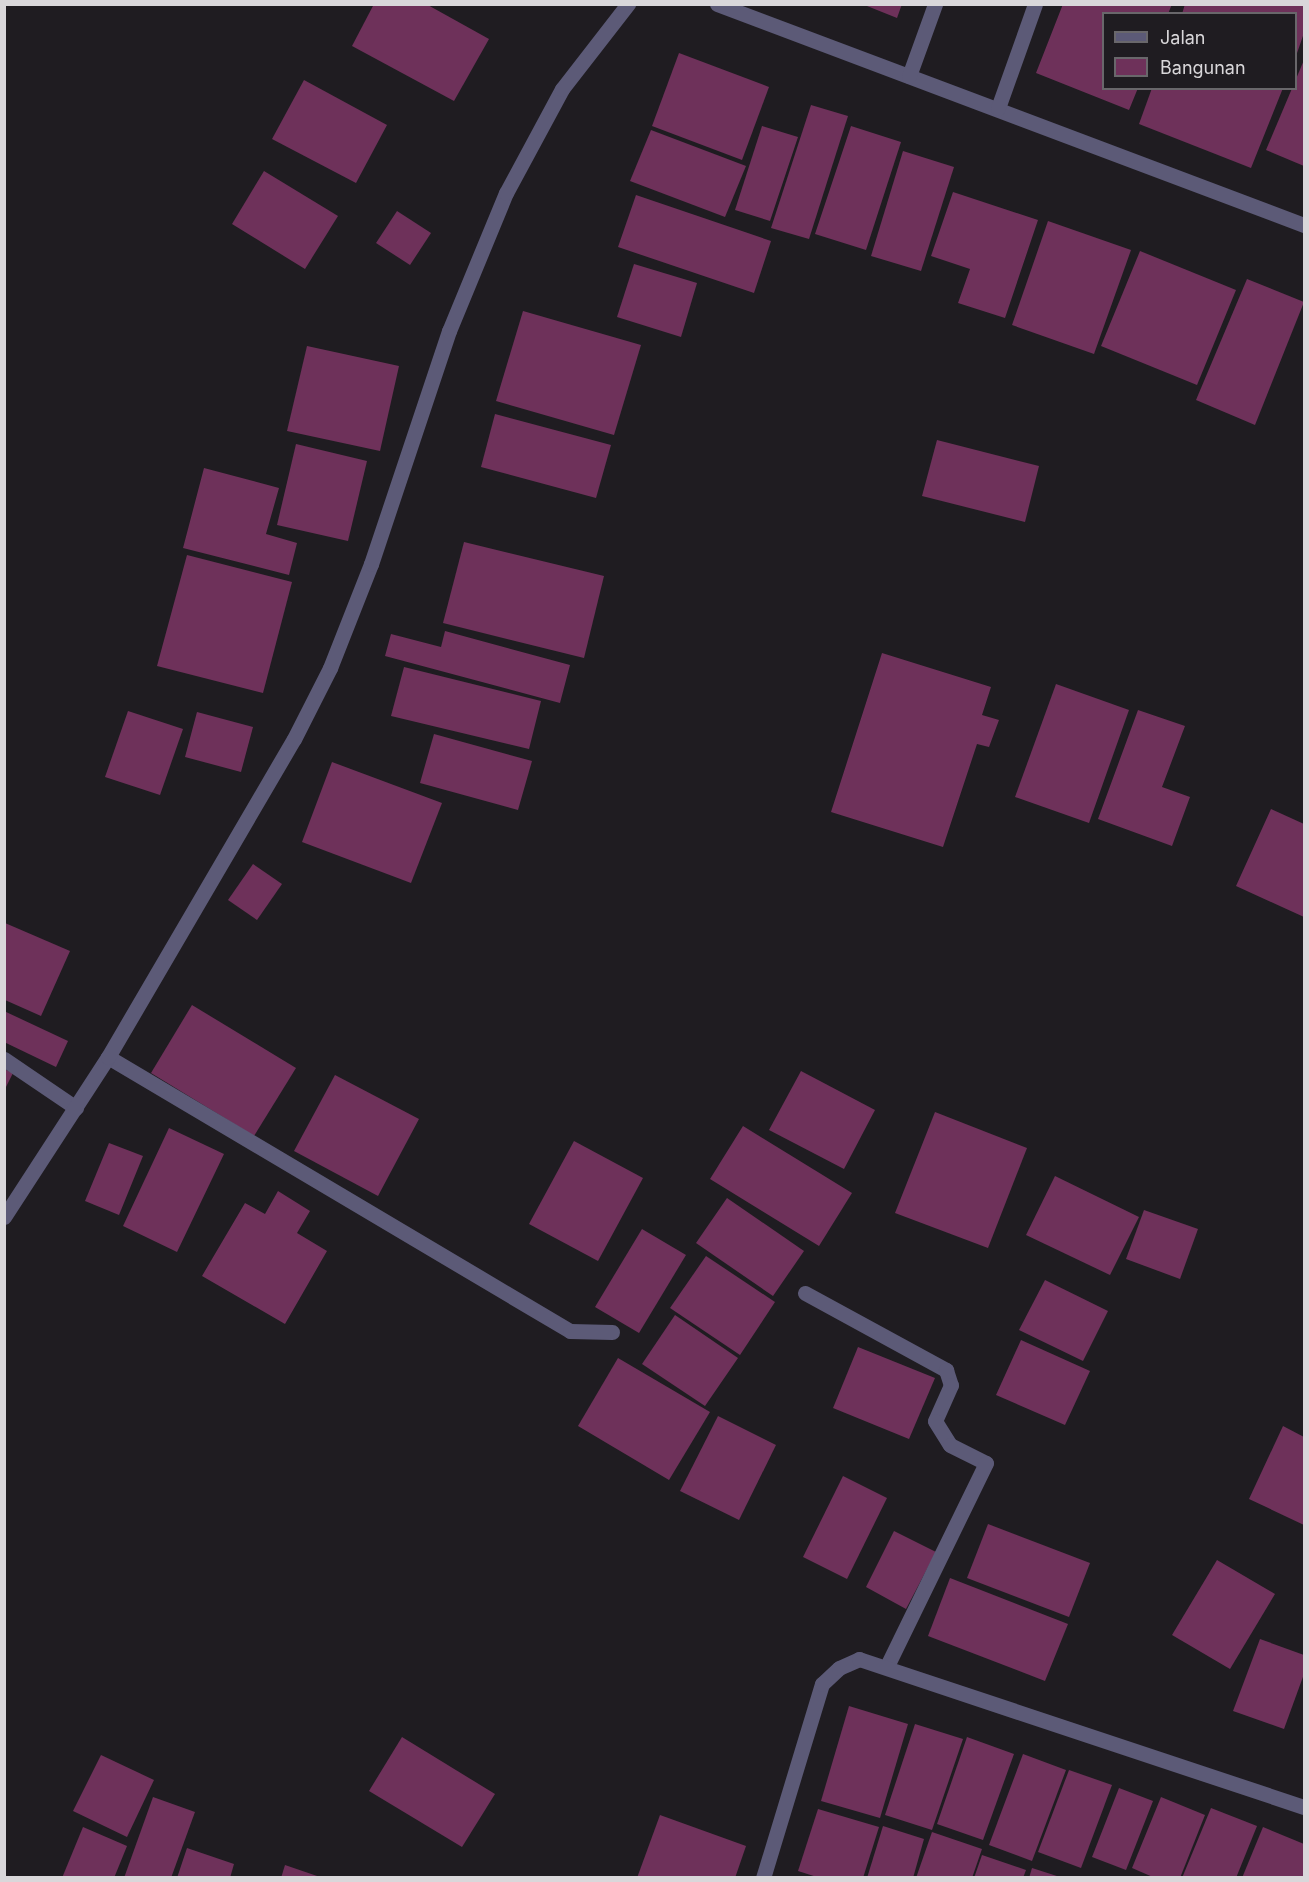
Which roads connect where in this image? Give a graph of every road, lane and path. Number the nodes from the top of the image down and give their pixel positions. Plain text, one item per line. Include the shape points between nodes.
1 (628, 4) edge
2 (717, 4) edge
3 (935, 4) edge
4 (1035, 4) edge
5 (909, 76) junction
6 (998, 108) junction
7 (1305, 225) edge
8 (108, 1057) junction
9 (4, 1059) edge
10 (76, 1108) junction
11 (4, 1217) edge
12 (805, 1293) dead end
13 (612, 1332) dead end
14 (887, 1666) junction
15 (1305, 1807) edge
16 (763, 1878) edge

1 - 8 street via 562,89 502,203 449,331 371,564 330,668 294,739
2 - 5 street
3 - 5 street
4 - 6 street
5 - 6 street
6 - 7 street
8 - 10 street
8 - 13 street via 570,1331
9 - 10 street
10 - 11 street
12 - 14 street via 946,1370 951,1385 935,1421 950,1444 986,1463
14 - 15 street via 913,1680
14 - 16 street via 858,1659 839,1668 822,1684

